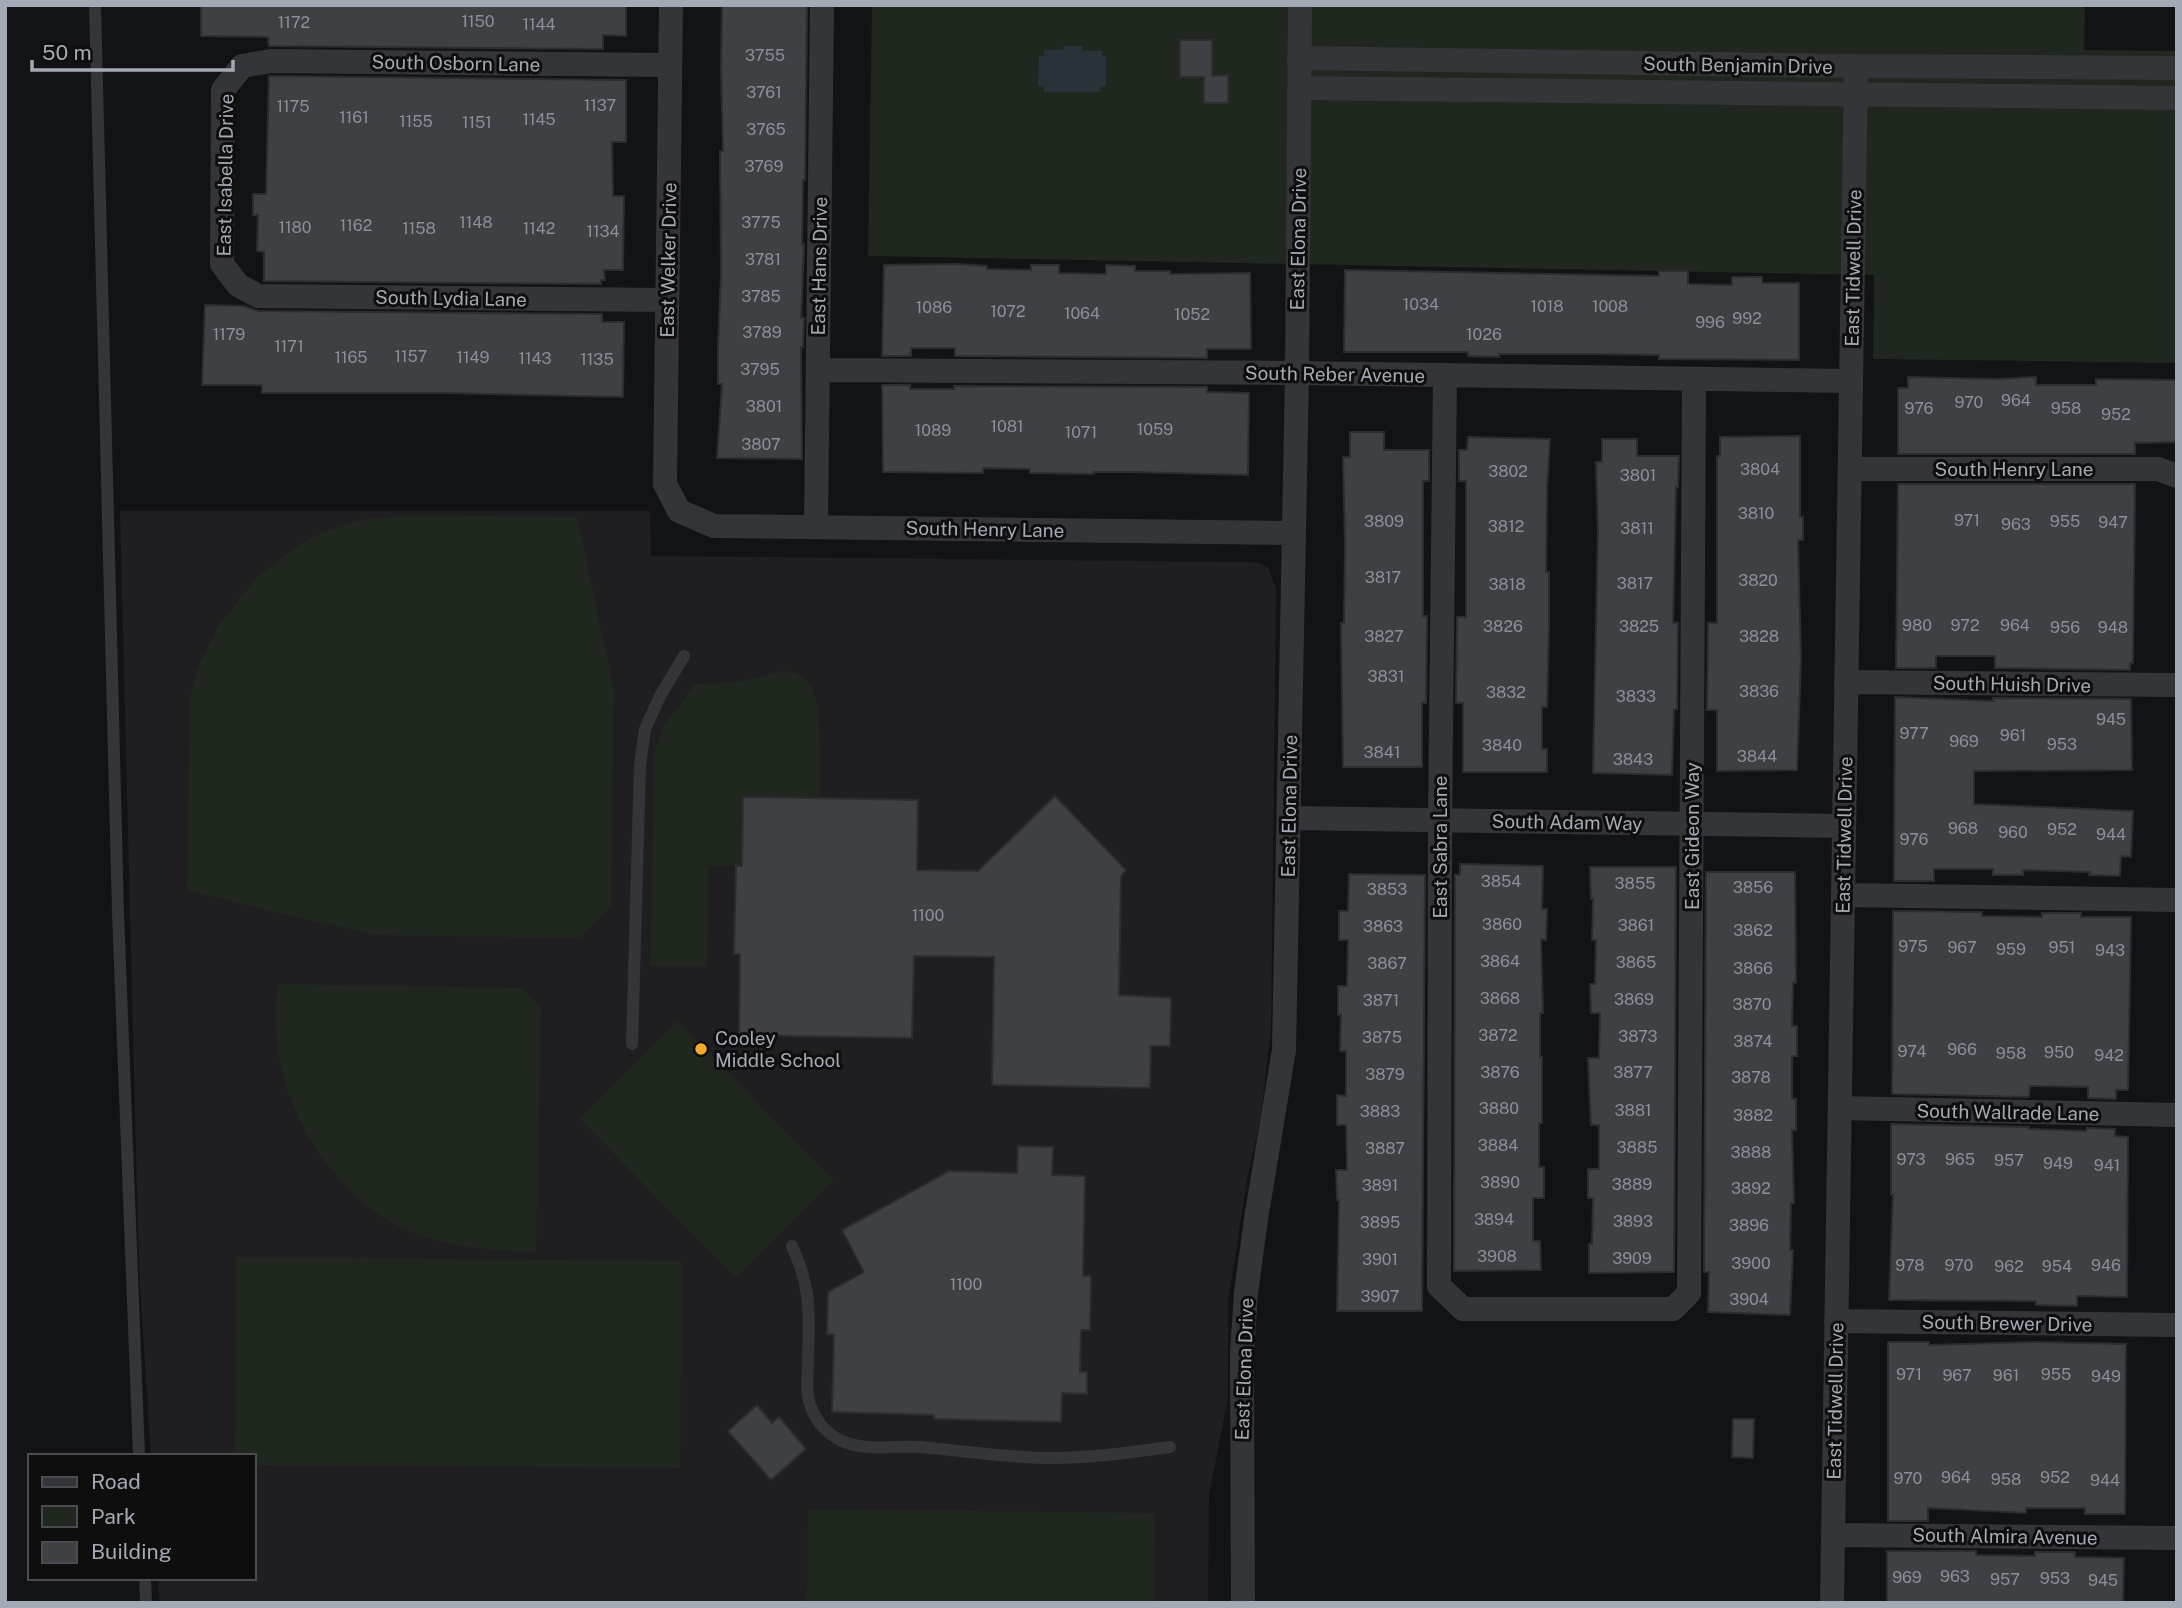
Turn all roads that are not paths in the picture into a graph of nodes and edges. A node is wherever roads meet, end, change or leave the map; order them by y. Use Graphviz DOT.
graph roads {
  1 [pos="95,5"];
  2 [pos="671,5"];
  3 [pos="822,5"];
  4 [pos="1300,5"];
  5 [pos="1299,58"];
  6 [pos="670,65"];
  7 [pos="243,66"];
  8 [pos="1856,66"];
  9 [pos="2177,68"];
  10 [pos="1300,88"];
  11 [pos="1856,96"];
  12 [pos="2177,98"];
  13 [pos="238,285"];
  14 [pos="667,300"];
  15 [pos="818,370"];
  16 [pos="1297,373"];
  17 [pos="1445,375"];
  18 [pos="1694,379"];
  19 [pos="1851,381"];
  20 [pos="1850,469"];
  21 [pos="2177,476"];
  22 [pos="679,511"];
  23 [pos="816,527"];
  24 [pos="1293,533"];
  25 [pos="684,656"];
  26 [pos="1846,682"];
  27 [pos="2177,685"];
  28 [pos="1289,818"];
  29 [pos="1440,820"];
  30 [pos="1692,824"];
  31 [pos="1844,826"];
  32 [pos="1843,895"];
  33 [pos="2177,900"];
  34 [pos="632,1044"];
  35 [pos="1840,1108"];
  36 [pos="2177,1115"];
  37 [pos="792,1246"];
  38 [pos="1689,1293"];
  39 [pos="1836,1321"];
  40 [pos="2177,1325"];
  41 [pos="1170,1447"];
  42 [pos="139,1454"];
  43 [pos="1833,1535"];
  44 [pos="2177,1538"];
  45 [pos="145,1580"];
  46 [pos="146,1603"];
  47 [pos="1243,1603"];
  48 [pos="1832,1603"];
  1 -- 42 [label="lane"];
  2 -- 6 [label="street, East Welker Drive"];
  3 -- 15 [label="street, East Hans Drive"];
  4 -- 5 [label="street, East Elona Drive"];
  5 -- 8 [label="street, South Benjamin Drive"];
  5 -- 10 [label="street, East Elona Drive"];
  6 -- 7 [label="street, South Osborn Lane"];
  6 -- 14 [label="street, East Welker Drive"];
  7 -- 13 [label="street, East Isabella Drive"];
  8 -- 9 [label="street, South Benjamin Drive"];
  8 -- 11 [label="street, East Tidwell Drive"];
  10 -- 11 [label="street, South Benjamin Drive"];
  10 -- 16 [label="street, East Elona Drive"];
  11 -- 12 [label="street, South Benjamin Drive"];
  11 -- 19 [label="street, East Tidwell Drive"];
  13 -- 14 [label="street, South Lydia Lane"];
  14 -- 22 [label="street, East Welker Drive"];
  15 -- 16 [label="street, South Reber Avenue"];
  15 -- 23 [label="street, East Hans Drive"];
  16 -- 17 [label="street, South Reber Avenue"];
  16 -- 24 [label="street, East Elona Drive"];
  17 -- 18 [label="street, South Reber Avenue"];
  17 -- 29 [label="street, East Sabra Lane"];
  18 -- 19 [label="street, South Reber Avenue"];
  18 -- 30 [label="street, East Gideon Way"];
  19 -- 20 [label="street, East Tidwell Drive"];
  20 -- 21 [label="street, South Henry Lane"];
  20 -- 26 [label="street, East Tidwell Drive"];
  22 -- 23 [label="street, South Henry Lane"];
  23 -- 24 [label="street, South Henry Lane"];
  24 -- 28 [label="street, East Elona Drive"];
  25 -- 34 [label="lane"];
  26 -- 27 [label="street, South Huish Drive"];
  26 -- 31 [label="street, East Tidwell Drive"];
  28 -- 29 [label="street, South Adam Way"];
  28 -- 47 [label="street, East Elona Drive"];
  29 -- 30 [label="street, South Adam Way"];
  29 -- 38 [label="street, East Sabra Lane"];
  30 -- 31 [label="street, South Adam Way"];
  30 -- 38 [label="street, East Gideon Way"];
  31 -- 32 [label="street, East Tidwell Drive"];
  32 -- 33 [label="street"];
  32 -- 35 [label="street, East Tidwell Drive"];
  35 -- 36 [label="street, South Wallrade Lane"];
  35 -- 39 [label="street, East Tidwell Drive"];
  37 -- 41 [label="lane"];
  39 -- 40 [label="street, South Brewer Drive"];
  39 -- 43 [label="street, East Tidwell Drive"];
  43 -- 44 [label="street, South Almira Avenue"];
  43 -- 48 [label="street, East Tidwell Drive"];
  45 -- 46 [label="lane"];
}
